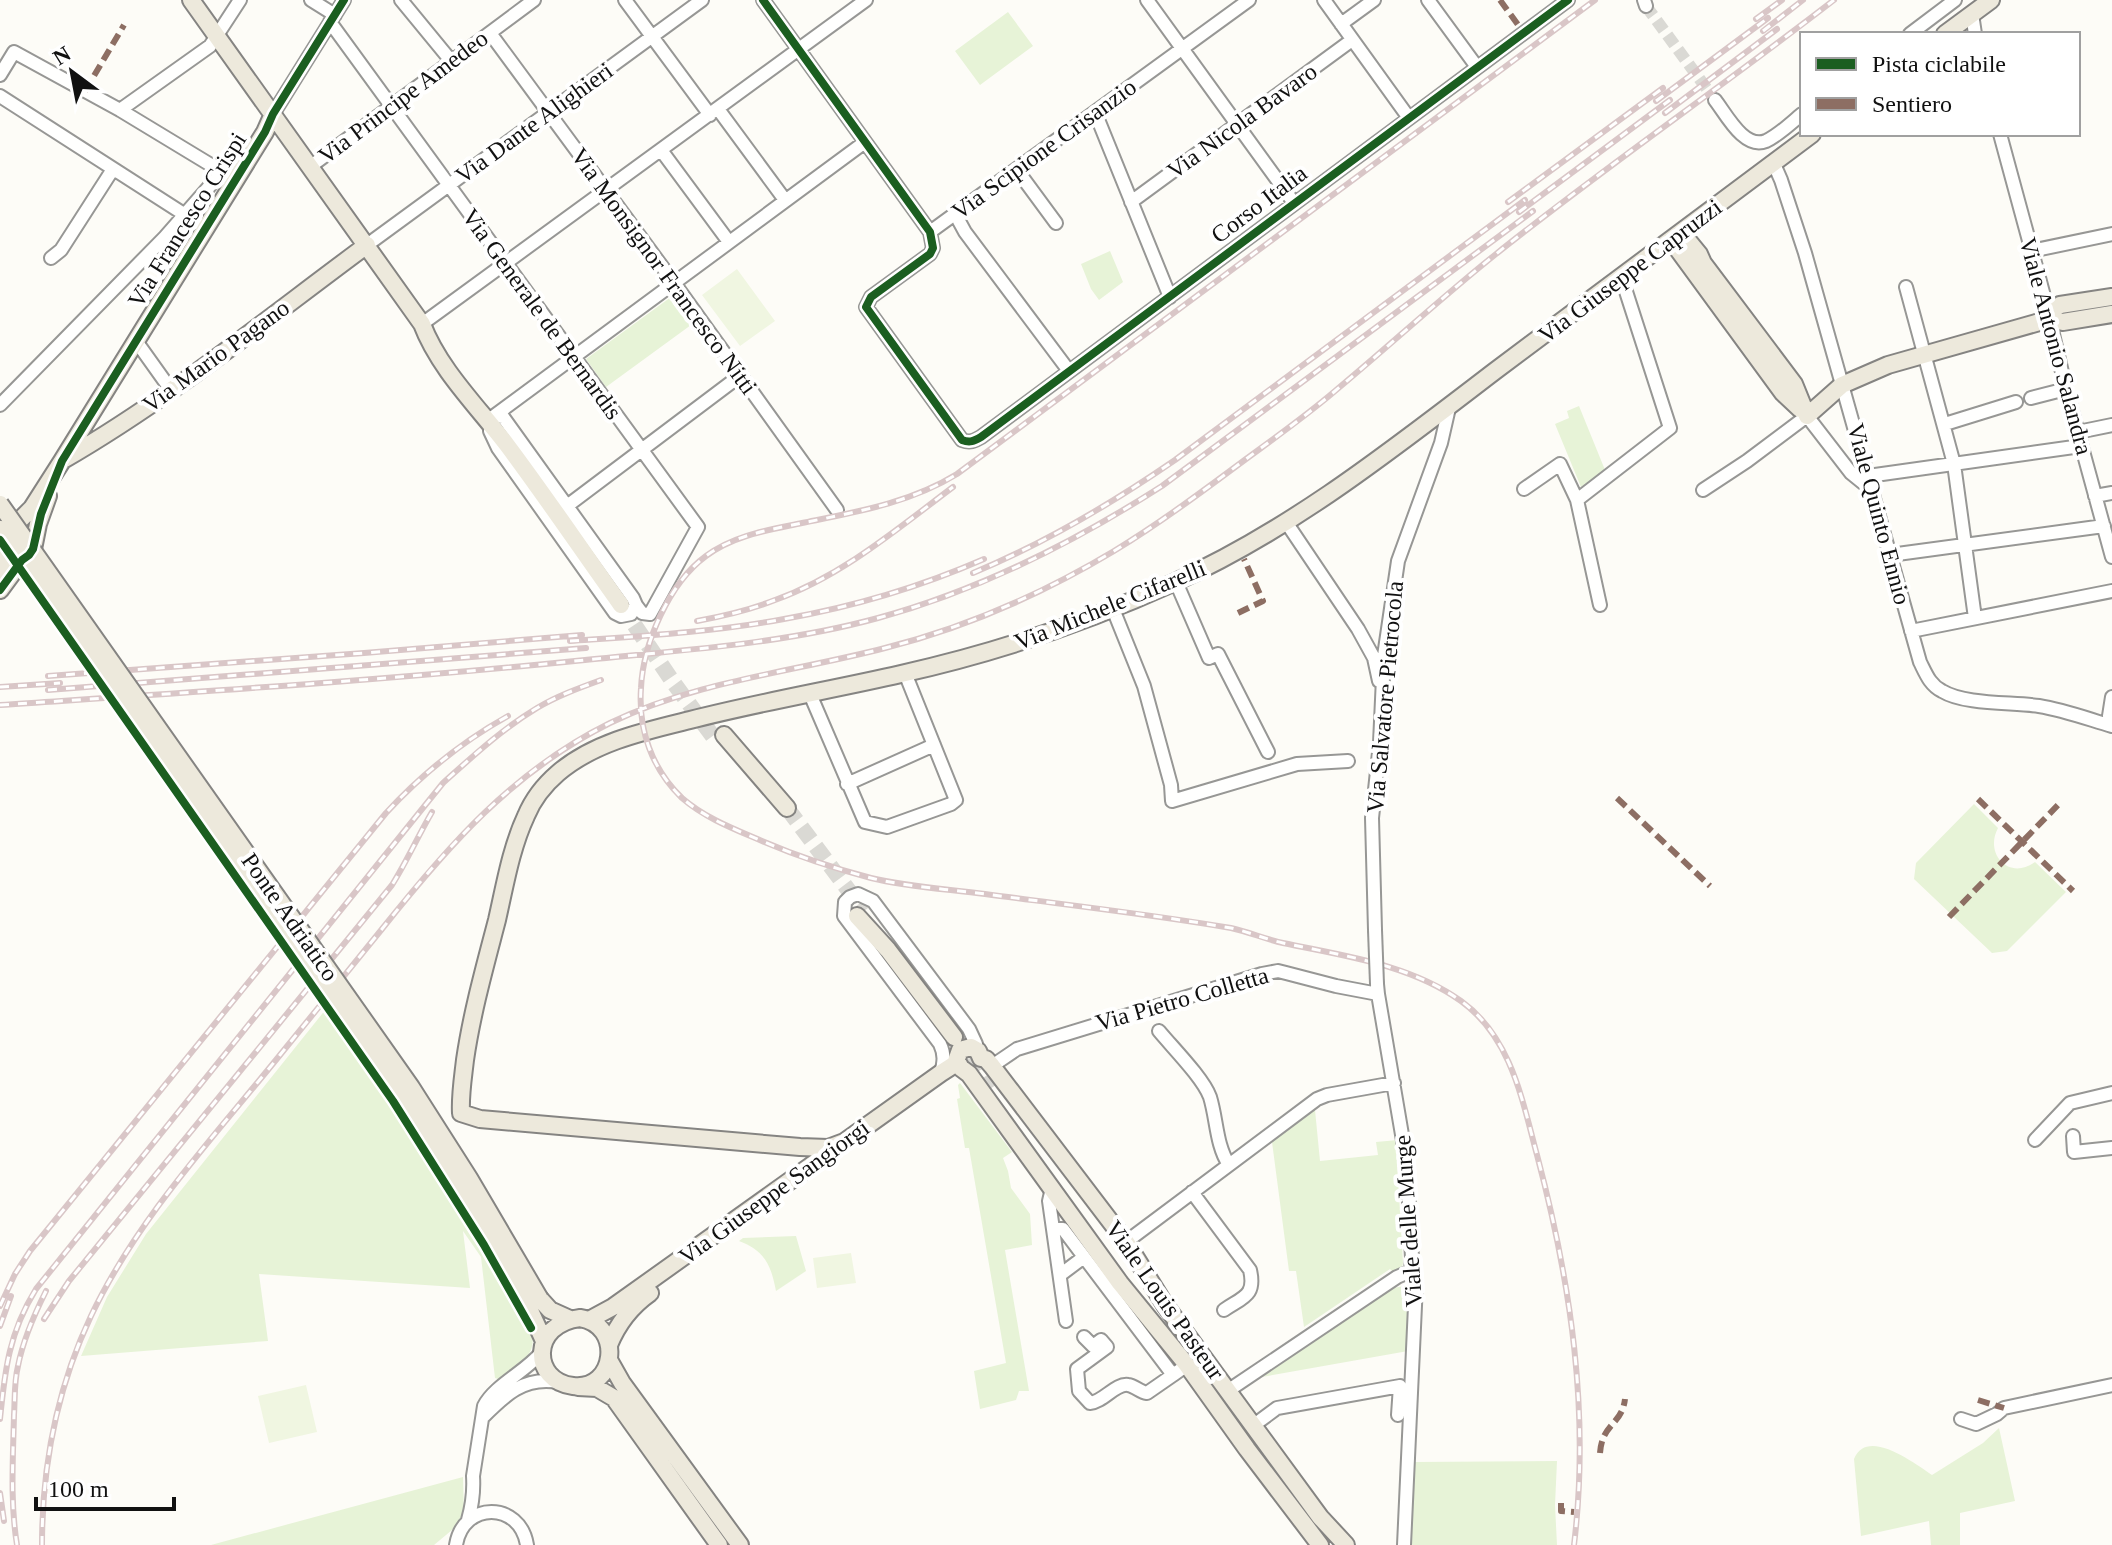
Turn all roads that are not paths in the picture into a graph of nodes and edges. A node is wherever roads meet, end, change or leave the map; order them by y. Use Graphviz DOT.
graph roads {
  1 [pos="191,0"];
  2 [pos="240,0"];
  3 [pos="311,0"];
  4 [pos="344,0"];
  5 [pos="401,0"];
  6 [pos="534,0"];
  7 [pos="625,0"];
  8 [pos="702,0"];
  9 [pos="763,0"];
  10 [pos="866,0"];
  11 [pos="1147,0"];
  12 [pos="1249,0"];
  13 [pos="1324,0"];
  14 [pos="1374,0"];
  15 [pos="1428,0"];
  16 [pos="1568,0"];
  17 [pos="1955,0"];
  18 [pos="1991,0"];
  19 [pos="518,5"];
  20 [pos="1972,14"];
  21 [pos="332,18"];
  22 [pos="1341,24"];
  23 [pos="1913,32"];
  24 [pos="1948,32"];
  25 [pos="1975,32"];
  26 [pos="490,33"];
  27 [pos="218,36"];
  28 [pos="652,37"];
  29 [pos="1352,40"];
  30 [pos="1182,48"];
  31 [pos="798,50"];
  32 [pos="452,62"];
  33 [pos="1477,67"];
  34 [pos="0,75"];
  35 [pos="0,96"];
  36 [pos="1715,100"];
  37 [pos="391,107"];
  38 [pos="120,110"];
  39 [pos="548,112"];
  40 [pos="714,112"];
  41 [pos="1095,112"];
  42 [pos="273,114"];
  43 [pos="1800,115"];
  44 [pos="1409,118"];
  45 [pos="1238,124"];
  46 [pos="1809,136"];
  47 [pos="2001,136"];
  48 [pos="865,142"];
  49 [pos="661,150"];
  50 [pos="1774,164"];
  51 [pos="311,166"];
  52 [pos="113,169"];
  53 [pos="1017,170"];
  54 [pos="229,176"];
  55 [pos="448,185"];
  56 [pos="606,191"];
  57 [pos="785,200"];
  58 [pos="1131,202"];
  59 [pos="1294,203"];
  60 [pos="959,212"];
  61 [pos="184,215"];
  62 [pos="1056,223"];
  63 [pos="204,227"];
  64 [pos="933,230"];
  65 [pos="964,231"];
  66 [pos="2112,234"];
  67 [pos="1676,236"];
  68 [pos="729,242"];
  69 [pos="367,245"];
  70 [pos="2031,251"];
  71 [pos="51,258"];
  72 [pos="505,264"];
  73 [pos="1621,276"];
  74 [pos="674,283"];
  75 [pos="1906,287"];
  76 [pos="1170,297"];
  77 [pos="2112,297"];
  78 [pos="2072,312"];
  79 [pos="2112,314"];
  80 [pos="2050,319"];
  81 [pos="422,324"];
  82 [pos="136,341"];
  83 [pos="1925,354"];
  84 [pos="573,357"];
  85 [pos="1069,371"];
  86 [pos="741,375"];
  87 [pos="1842,385"];
  88 [pos="2066,389"];
  89 [pos="171,390"];
  90 [pos="2031,398"];
  91 [pos="2016,402"];
  92 [pos="0,405"];
  93 [pos="1449,408"];
  94 [pos="1807,416"];
  95 [pos="489,417"];
  96 [pos="1945,424"];
  97 [pos="2112,425"];
  98 [pos="2078,432"];
  99 [pos="975,441"];
  100 [pos="2081,446"];
  101 [pos="641,450"];
  102 [pos="62,461"];
  103 [pos="1954,464"];
  104 [pos="1868,476"];
  105 [pos="1524,489"];
  106 [pos="1703,490"];
  107 [pos="1872,490"];
  108 [pos="2112,493"];
  109 [pos="2095,496"];
  110 [pos="1577,500"];
  111 [pos="0,502"];
  112 [pos="567,506"];
  113 [pos="837,510"];
  114 [pos="1286,522"];
  115 [pos="17,523"];
  116 [pos="2104,526"];
  117 [pos="0,531"];
  118 [pos="35,540"];
  119 [pos="1965,545"];
  120 [pos="1,551"];
  121 [pos="1890,555"];
  122 [pos="2112,557"];
  123 [pos="22,560"];
  124 [pos="1176,582"];
  125 [pos="1,588"];
  126 [pos="2112,591"];
  127 [pos="628,604"];
  128 [pos="1600,605"];
  129 [pos="1113,609"];
  130 [pos="1975,618"];
  131 [pos="1911,631"];
  132 [pos="905,673"];
  133 [pos="810,694"];
  134 [pos="2112,697"];
  135 [pos="1382,698"];
  136 [pos="2112,726"];
  137 [pos="721,738"];
  138 [pos="934,745"];
  139 [pos="1268,752"];
  140 [pos="1348,761"];
  141 [pos="847,784"];
  142 [pos="784,811"];
  143 [pos="868,930"];
  144 [pos="1378,989"];
  145 [pos="1159,1031"];
  146 [pos="982,1057"];
  147 [pos="959,1063"];
  148 [pos="941,1073"];
  149 [pos="1394,1083"];
  150 [pos="2112,1093"];
  151 [pos="2073,1136"];
  152 [pos="2035,1140"];
  153 [pos="844,1142"];
  154 [pos="800,1147"];
  155 [pos="2112,1148"];
  156 [pos="1229,1165"];
  157 [pos="809,1167"];
  158 [pos="1052,1188"];
  159 [pos="1192,1192"];
  160 [pos="1053,1229"];
  161 [pos="1126,1242"];
  162 [pos="1084,1257"];
  163 [pos="1411,1271"];
  164 [pos="1060,1275"];
  165 [pos="534,1303"];
  166 [pos="1165,1305"];
  167 [pos="1224,1310"];
  168 [pos="570,1319"];
  169 [pos="589,1320"];
  170 [pos="1066,1321"];
  171 [pos="1084,1337"];
  172 [pos="543,1347"];
  173 [pos="609,1353"];
  174 [pos="1187,1365"];
  175 [pos="1173,1375"];
  176 [pos="558,1382"];
  177 [pos="2112,1385"];
  178 [pos="578,1387"];
  179 [pos="1229,1390"];
  180 [pos="1398,1415"];
  181 [pos="483,1417"];
  182 [pos="1961,1419"];
  183 [pos="1254,1425"];
  184 [pos="474,1486"];
  185 [pos="493,1511"];
  186 [pos="468,1520"];
  187 [pos="457,1540"];
  188 [pos="528,1543"];
  189 [pos="442,1545"];
  190 [pos="719,1545"];
  191 [pos="740,1545"];
  192 [pos="1320,1545"];
  193 [pos="1346,1545"];
  194 [pos="1404,1545"];
  1 -- 27 [label="main road"];
  2 -- 27 [label="street"];
  3 -- 21 [label="street"];
  4 -- 21 [label="street, Via Francesco Crispi"];
  5 -- 32 [label="street"];
  6 -- 19 [label="street, Via Principe Amedeo"];
  7 -- 28 [label="street"];
  8 -- 28 [label="street, Via Dante Alighieri"];
  9 -- 31 [label="street"];
  10 -- 31 [label="street"];
  11 -- 30 [label="street"];
  12 -- 30 [label="street, Via Scipione Crisanzio"];
  13 -- 22 [label="street"];
  14 -- 22 [label="street"];
  15 -- 33 [label="street"];
  16 -- 33 [label="street, Corso Italia"];
  17 -- 23 [label="street"];
  18 -- 20 [label="main road"];
  19 -- 26 [label="street, Via Principe Amedeo"];
  20 -- 24 [label="main road"];
  20 -- 25 [label="street"];
  21 -- 37 [label="street, Via Generale de Bernardis"];
  21 -- 42 [label="street, Via Francesco Crispi"];
  22 -- 29 [label="street"];
  26 -- 32 [label="street, Via Principe Amedeo"];
  26 -- 39 [label="street, Via Monsignor Francesco Nitti"];
  27 -- 38 [label="street"];
  27 -- 42 [label="main road"];
  28 -- 39 [label="street, Via Dante Alighieri"];
  28 -- 40 [label="street"];
  29 -- 44 [label="street"];
  29 -- 45 [label="street, Via Nicola Bavaro"];
  30 -- 41 [label="street, Via Scipione Crisanzio"];
  30 -- 45 [label="street"];
  31 -- 40 [label="street"];
  31 -- 48 [label="street"];
  32 -- 37 [label="street, Via Principe Amedeo"];
  33 -- 44 [label="street, Corso Italia"];
  34 -- 38 [label="street"];
  35 -- 52 [label="street"];
  36 -- 43 [label="street"];
  37 -- 51 [label="street, Via Principe Amedeo"];
  37 -- 55 [label="street, Via Generale de Bernardis"];
  38 -- 54 [label="street"];
  39 -- 55 [label="street, Via Dante Alighieri"];
  39 -- 56 [label="street, Via Monsignor Francesco Nitti"];
  40 -- 49 [label="street"];
  40 -- 57 [label="street"];
  41 -- 53 [label="street, Via Scipione Crisanzio"];
  41 -- 58 [label="street"];
  42 -- 51 [label="main road"];
  42 -- 54 [label="main road, Via Francesco Crispi"];
  44 -- 59 [label="street, Corso Italia"];
  45 -- 58 [label="street, Via Nicola Bavaro"];
  45 -- 59 [label="street"];
  46 -- 50 [label="main road, Via Giuseppe Capruzzi"];
  47 -- 70 [label="street, Viale Antonio Salandra"];
  48 -- 57 [label="street"];
  48 -- 64 [label="street"];
  49 -- 56 [label="street"];
  49 -- 68 [label="street"];
  50 -- 67 [label="main road, Via Giuseppe Capruzzi"];
  50 -- 87 [label="street, Viale Quinto Ennio"];
  51 -- 69 [label="main road"];
  52 -- 61 [label="street"];
  52 -- 71 [label="street"];
  53 -- 60 [label="street, Via Scipione Crisanzio"];
  53 -- 62 [label="street"];
  54 -- 61 [label="street"];
  54 -- 63 [label="main road, Via Francesco Crispi"];
  55 -- 69 [label="street, Via Dante Alighieri"];
  55 -- 72 [label="street, Via Generale de Bernardis"];
  56 -- 72 [label="street"];
  56 -- 74 [label="street, Via Monsignor Francesco Nitti"];
  57 -- 68 [label="street"];
  58 -- 76 [label="street"];
  59 -- 76 [label="street, Corso Italia"];
  60 -- 64 [label="street, Via Scipione Crisanzio"];
  60 -- 65 [label="street"];
  61 -- 63 [label="street"];
  61 -- 92 [label="street"];
  63 -- 82 [label="main road, Via Francesco Crispi"];
  64 -- 65 [label="street"];
  64 -- 99 [label="street, Via Scipione Crisanzio"];
  65 -- 85 [label="street"];
  66 -- 70 [label="street"];
  67 -- 73 [label="main road, Via Giuseppe Capruzzi"];
  67 -- 94 [label="main road"];
  68 -- 74 [label="street"];
  69 -- 81 [label="main road"];
  69 -- 89 [label="main road, Via Mario Pagano"];
  70 -- 80 [label="street, Viale Antonio Salandra"];
  72 -- 81 [label="street"];
  72 -- 84 [label="street, Via Generale de Bernardis"];
  73 -- 93 [label="main road, Via Giuseppe Capruzzi"];
  73 -- 110 [label="street"];
  74 -- 84 [label="street"];
  74 -- 86 [label="street, Via Monsignor Francesco Nitti"];
  75 -- 83 [label="street"];
  76 -- 85 [label="street, Corso Italia"];
  77 -- 78 [label="main road"];
  78 -- 79 [label="main road"];
  78 -- 80 [label="main road"];
  80 -- 83 [label="main road"];
  80 -- 88 [label="street, Viale Antonio Salandra"];
  81 -- 95 [label="main road"];
  82 -- 89 [label="street"];
  82 -- 102 [label="main road, Via Francesco Crispi"];
  83 -- 87 [label="main road"];
  83 -- 96 [label="street"];
  84 -- 95 [label="street"];
  84 -- 101 [label="street, Via Generale de Bernardis"];
  85 -- 99 [label="street, Corso Italia"];
  86 -- 101 [label="street"];
  86 -- 113 [label="street, Via Monsignor Francesco Nitti"];
  87 -- 94 [label="main road"];
  87 -- 104 [label="street, Viale Quinto Ennio"];
  88 -- 90 [label="street"];
  88 -- 98 [label="street, Viale Antonio Salandra"];
  89 -- 102 [label="main road, Via Mario Pagano"];
  91 -- 96 [label="street"];
  93 -- 114 [label="main road, Via Michele Cifarelli"];
  93 -- 135 [label="street, Via Salvatore Pietrocola"];
  94 -- 106 [label="street"];
  94 -- 107 [label="street"];
  95 -- 112 [label="street"];
  95 -- 127 [label="main road"];
  96 -- 103 [label="street"];
  97 -- 98 [label="street"];
  98 -- 100 [label="street, Viale Antonio Salandra"];
  100 -- 103 [label="street"];
  100 -- 109 [label="street, Viale Antonio Salandra"];
  101 -- 112 [label="street"];
  101 -- 127 [label="street, Via Generale de Bernardis"];
  102 -- 115 [label="main road, Via Francesco Crispi"];
  102 -- 118 [label="main road, Via Francesco Crispi"];
  103 -- 104 [label="street"];
  103 -- 119 [label="street"];
  104 -- 107 [label="street, Viale Quinto Ennio"];
  105 -- 110 [label="street"];
  107 -- 121 [label="street, Viale Quinto Ennio"];
  108 -- 109 [label="street"];
  109 -- 116 [label="street, Viale Antonio Salandra"];
  110 -- 128 [label="street"];
  111 -- 115 [label="street"];
  111 -- 165 [label="main road, Ponte Adriatico, bridge"];
  112 -- 127 [label="street"];
  114 -- 124 [label="main road, Via Michele Cifarelli"];
  114 -- 135 [label="street"];
  115 -- 117 [label="main road"];
  115 -- 118 [label="main road"];
  116 -- 119 [label="street"];
  116 -- 122 [label="street, Viale Antonio Salandra"];
  117 -- 165 [label="main road, Ponte Adriatico, bridge"];
  118 -- 123 [label="main road, Via Francesco Crispi"];
  119 -- 121 [label="street"];
  119 -- 130 [label="street"];
  120 -- 123 [label="main road"];
  120 -- 125 [label="main road"];
  121 -- 131 [label="street, Viale Quinto Ennio"];
  123 -- 125 [label="main road, Via Francesco Crispi"];
  124 -- 129 [label="main road, Via Michele Cifarelli"];
  124 -- 139 [label="street"];
  126 -- 130 [label="street"];
  129 -- 132 [label="main road, Via Michele Cifarelli"];
  129 -- 140 [label="street"];
  130 -- 131 [label="street"];
  131 -- 136 [label="street, Viale Quinto Ennio"];
  132 -- 133 [label="main road, Via Michele Cifarelli"];
  132 -- 138 [label="street"];
  133 -- 141 [label="street"];
  133 -- 154 [label="main road, Via Michele Cifarelli"];
  134 -- 136 [label="street"];
  135 -- 144 [label="street, Via Salvatore Pietrocola, bridge"];
  137 -- 142 [label="main road"];
  138 -- 141 [label="street"];
  138 -- 141 [label="street"];
  143 -- 143 [label="main road"];
  143 -- 147 [label="main road, Viale Louis Pasteur"];
  144 -- 146 [label="street, Via Pietro Colletta"];
  144 -- 149 [label="street, Viale delle Murge"];
  145 -- 156 [label="street"];
  146 -- 147 [label="main road"];
  146 -- 148 [label="street, Viale Louis Pasteur"];
  146 -- 161 [label="main road, Viale Louis Pasteur"];
  147 -- 148 [label="main road, Via Giuseppe Sangiorgi"];
  147 -- 158 [label="main road, Viale Louis Pasteur"];
  147 -- 173 [label="main road, Via Giuseppe Sangiorgi"];
  148 -- 153 [label="main road, Via Giuseppe Sangiorgi"];
  149 -- 156 [label="street"];
  149 -- 163 [label="street, Viale delle Murge"];
  150 -- 152 [label="street"];
  151 -- 155 [label="street"];
  153 -- 154 [label="main road"];
  153 -- 157 [label="main road, Via Giuseppe Sangiorgi"];
  154 -- 157 [label="main road"];
  156 -- 159 [label="street"];
  157 -- 169 [label="main road, Via Giuseppe Sangiorgi"];
  158 -- 160 [label="street"];
  158 -- 174 [label="main road, Viale Louis Pasteur"];
  159 -- 161 [label="street"];
  159 -- 167 [label="street"];
  160 -- 162 [label="street"];
  160 -- 164 [label="street"];
  161 -- 166 [label="main road, Viale Louis Pasteur"];
  162 -- 164 [label="street"];
  162 -- 175 [label="street"];
  163 -- 179 [label="street"];
  163 -- 194 [label="street, Viale delle Murge"];
  164 -- 170 [label="street"];
  165 -- 168 [label="main road, Ponte Adriatico"];
  165 -- 172 [label="main road, Ponte Adriatico"];
  166 -- 174 [label="main road"];
  166 -- 179 [label="main road, Viale Louis Pasteur"];
  168 -- 169 [label="main road"];
  168 -- 172 [label="main road"];
  169 -- 173 [label="main road"];
  171 -- 175 [label="street"];
  172 -- 176 [label="main road"];
  172 -- 181 [label="street"];
  173 -- 178 [label="main road"];
  173 -- 191 [label="main road"];
  174 -- 175 [label="street"];
  174 -- 192 [label="main road, Viale Louis Pasteur"];
  176 -- 178 [label="main road"];
  176 -- 181 [label="street"];
  177 -- 182 [label="street"];
  178 -- 190 [label="main road"];
  179 -- 183 [label="main road, Viale Louis Pasteur"];
  180 -- 183 [label="street"];
  181 -- 184 [label="street"];
  183 -- 193 [label="main road, Viale Louis Pasteur"];
  184 -- 185 [label="street"];
  184 -- 186 [label="street"];
  185 -- 186 [label="street"];
  185 -- 188 [label="street"];
  186 -- 187 [label="street"];
  187 -- 189 [label="street"];
}
